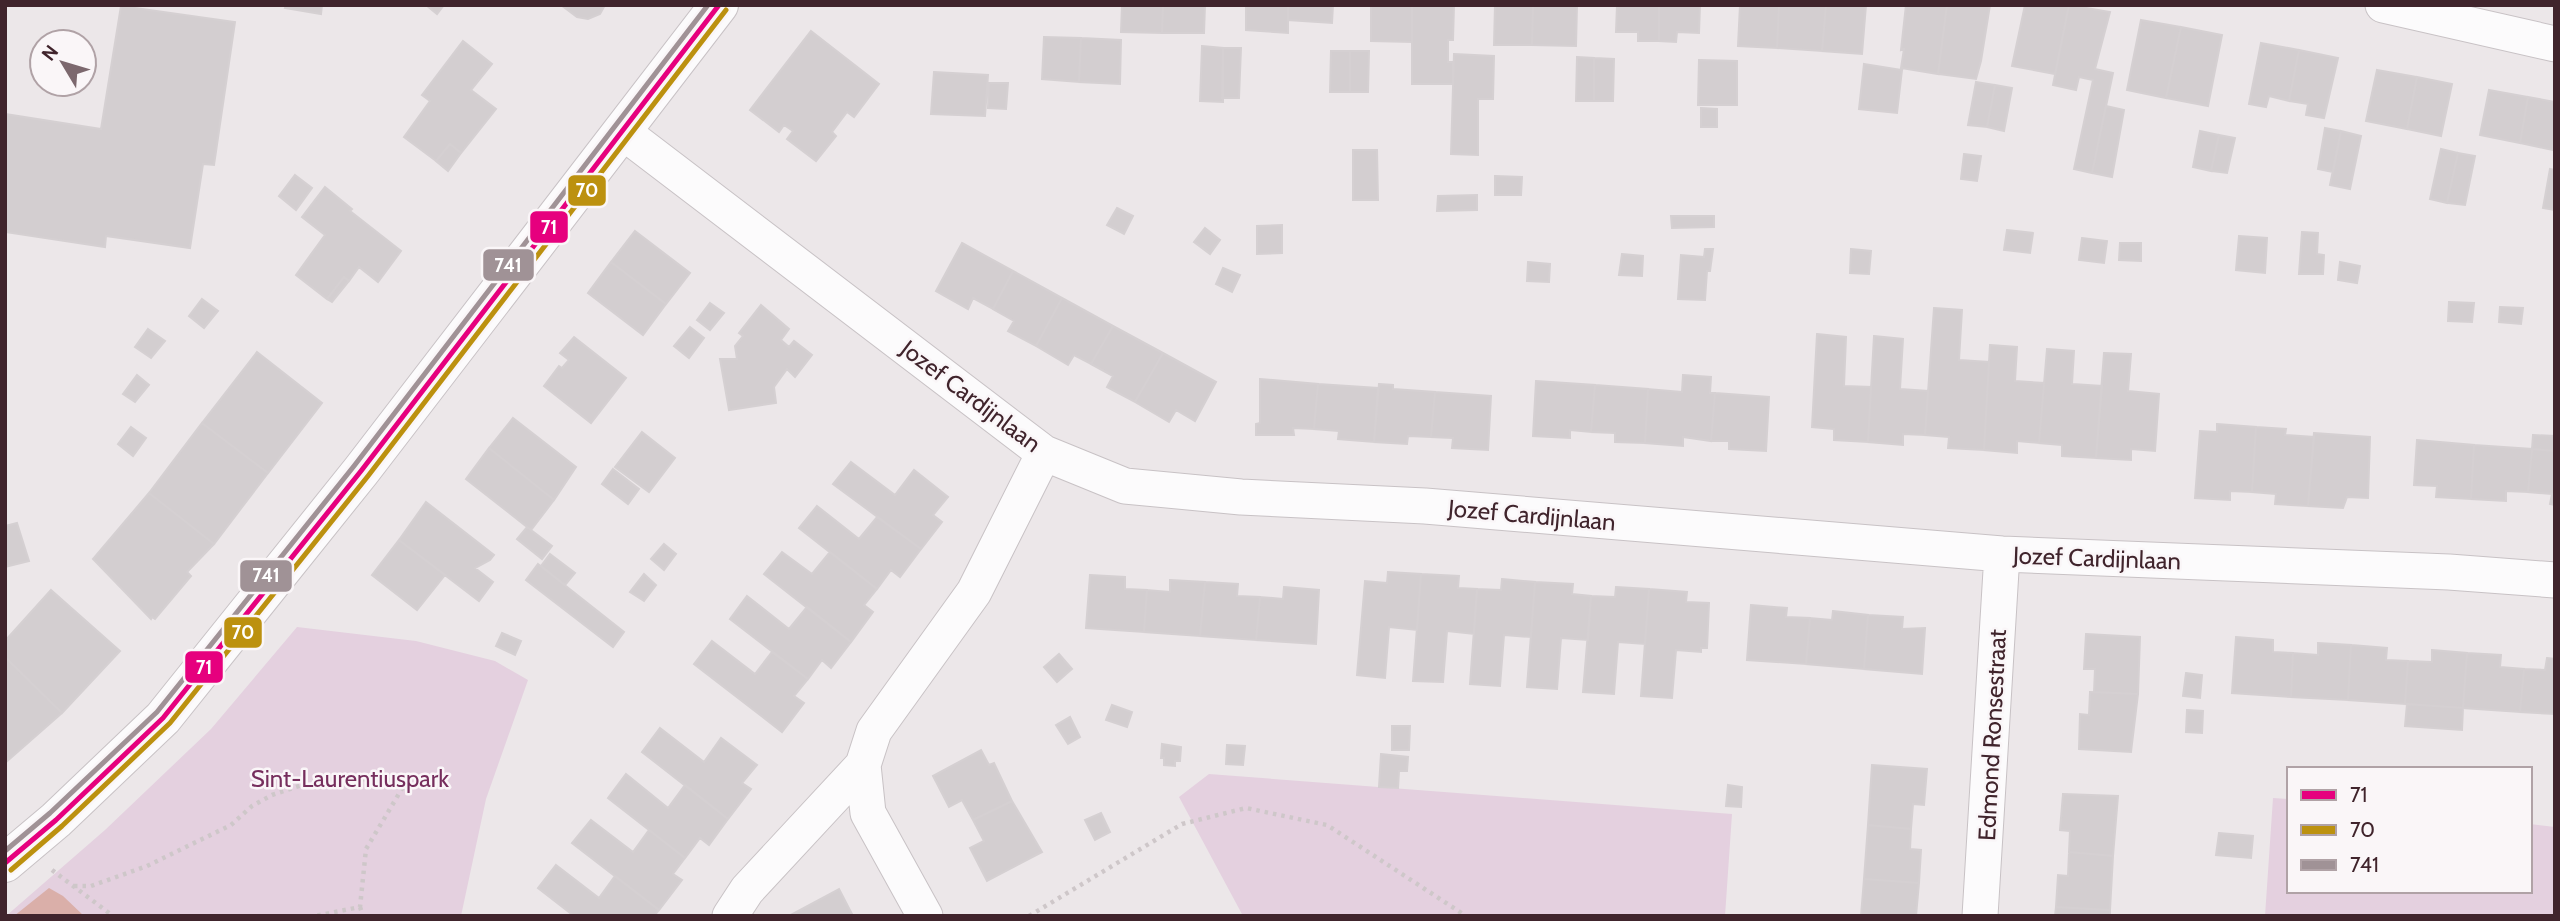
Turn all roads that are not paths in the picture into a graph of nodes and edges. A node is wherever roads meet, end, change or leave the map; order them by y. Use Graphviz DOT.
graph roads {
  1 [pos="719,5"];
  2 [pos="2383,5"];
  3 [pos="2555,44"];
  4 [pos="623,132"];
  5 [pos="1044,453"];
  6 [pos="2002,554"];
  7 [pos="2555,580"];
  8 [pos="863,765"];
  9 [pos="15,856"];
  10 [pos="730,916"];
  11 [pos="925,916"];
  12 [pos="1980,916"];
  1 -- 4 [label="street"];
  2 -- 3 [label="street"];
  4 -- 5 [label="street, Jozef Cardijnlaan"];
  4 -- 9 [label="street"];
  5 -- 6 [label="street, Jozef Cardijnlaan"];
  5 -- 8 [label="street"];
  6 -- 7 [label="street, Jozef Cardijnlaan"];
  6 -- 12 [label="street, Edmond Ronsestraat"];
  8 -- 10 [label="street"];
  8 -- 11 [label="street"];
}
